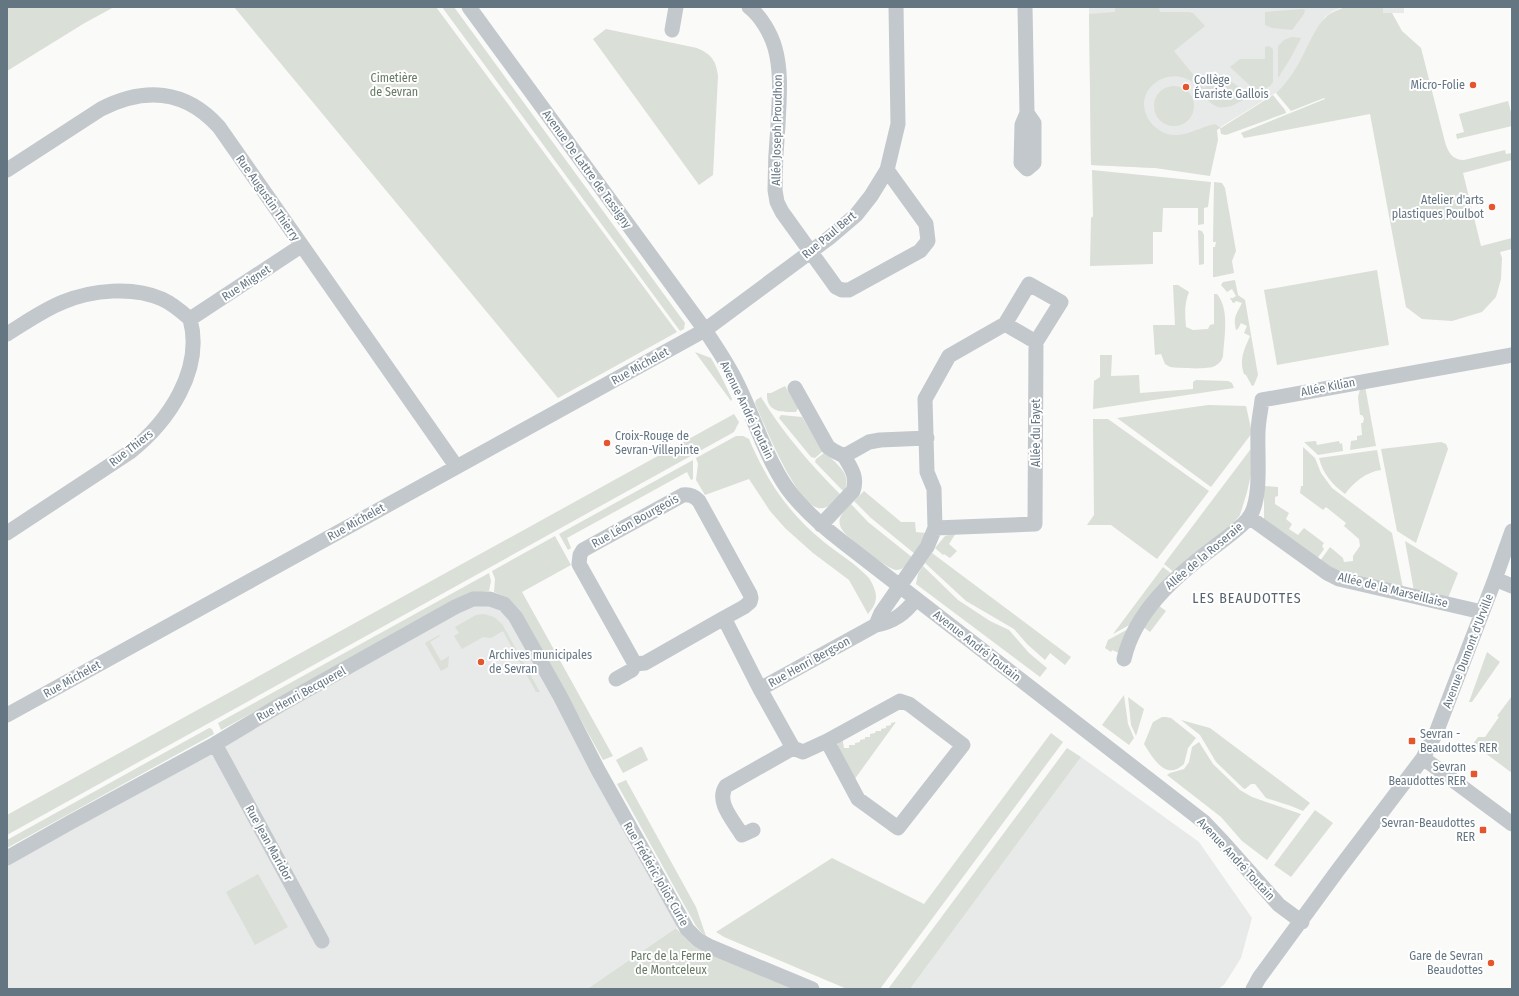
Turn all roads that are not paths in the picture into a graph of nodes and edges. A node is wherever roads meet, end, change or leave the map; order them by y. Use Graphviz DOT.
graph roads {
  1 [pos="469,7"];
  2 [pos="676,7"];
  3 [pos="749,7"];
  4 [pos="896,7"];
  5 [pos="1025,7"];
  6 [pos="672,30"];
  7 [pos="1027,113"];
  8 [pos="7,170"];
  9 [pos="886,170"];
  10 [pos="301,246"];
  11 [pos="810,252"];
  12 [pos="190,319"];
  13 [pos="1005,324"];
  14 [pos="705,330"];
  15 [pos="7,334"];
  16 [pos="1036,342"];
  17 [pos="1512,355"];
  18 [pos="795,388"];
  19 [pos="927,438"];
  20 [pos="844,456"];
  21 [pos="456,466"];
  22 [pos="1250,517"];
  23 [pos="821,525"];
  24 [pos="935,528"];
  25 [pos="1512,531"];
  26 [pos="7,533"];
  27 [pos="1495,580"];
  28 [pos="1512,586"];
  29 [pos="900,587"];
  30 [pos="916,599"];
  31 [pos="1482,612"];
  32 [pos="724,618"];
  33 [pos="876,625"];
  34 [pos="1124,659"];
  35 [pos="635,664"];
  36 [pos="616,679"];
  37 [pos="760,689"];
  38 [pos="560,696"];
  39 [pos="7,715"];
  40 [pos="827,741"];
  41 [pos="215,744"];
  42 [pos="793,748"];
  43 [pos="1423,758"];
  44 [pos="1512,824"];
  45 [pos="742,836"];
  46 [pos="7,858"];
  47 [pos="1302,922"];
  48 [pos="322,942"];
  49 [pos="1277,953"];
  50 [pos="812,989"];
  51 [pos="1243,989"];
  52 [pos="1253,989"];
  1 -- 14 [label="street, Avenue De Lattre de Tassigny"];
  2 -- 6 [label="street"];
  3 -- 11 [label="street, Allée Joseph Proudhon"];
  4 -- 9 [label="street, Rue Paul Bert"];
  5 -- 7 [label="street"];
  8 -- 10 [label="street, Rue Augustin Thierry"];
  9 -- 11 [label="street, Rue Paul Bert"];
  9 -- 11 [label="street, Allée Joseph Proudhon"];
  10 -- 12 [label="street, Rue Mignet"];
  10 -- 21 [label="street, Rue Augustin Thierry"];
  11 -- 14 [label="street, Rue Paul Bert"];
  12 -- 15 [label="street"];
  12 -- 26 [label="street, Rue Thiers"];
  13 -- 16 [label="street"];
  13 -- 16 [label="street"];
  13 -- 19 [label="street"];
  14 -- 21 [label="street, Rue Michelet"];
  14 -- 23 [label="street, Avenue André Toutain"];
  16 -- 24 [label="street, Allée du Fayet"];
  17 -- 22 [label="street, Allée Kilian"];
  18 -- 20 [label="street"];
  19 -- 20 [label="street"];
  19 -- 24 [label="street"];
  20 -- 23 [label="street"];
  21 -- 39 [label="street, Rue Michelet"];
  22 -- 31 [label="street, Allée de la Marseillaise"];
  22 -- 34 [label="street, Allée de la Roseraie"];
  23 -- 29 [label="street, Avenue André Toutain"];
  24 -- 29 [label="street"];
  25 -- 27 [label="street, Avenue Dumont d'Urville"];
  27 -- 28 [label="street"];
  27 -- 31 [label="street, Avenue Dumont d'Urville"];
  29 -- 30 [label="street, Avenue André Toutain"];
  29 -- 33 [label="street"];
  30 -- 33 [label="street, Rue Henri Bergson"];
  30 -- 47 [label="street, Avenue André Toutain"];
  31 -- 43 [label="street, Avenue Dumont d'Urville"];
  32 -- 35 [label="street, Rue Léon Bourgeois"];
  32 -- 35 [label="street, Rue Léon Bourgeois"];
  32 -- 37 [label="street"];
  33 -- 37 [label="street, Rue Henri Bergson"];
  35 -- 36 [label="street"];
  37 -- 42 [label="street, Rue Henri Bergson"];
  38 -- 41 [label="street, Rue Henri Becquerel"];
  38 -- 50 [label="street, Rue Frédéric Joliot Curie"];
  40 -- 40 [label="street"];
  40 -- 42 [label="street"];
  41 -- 46 [label="street, Rue Henri Becquerel"];
  41 -- 48 [label="street, Rue Jean Maridor"];
  42 -- 45 [label="street"];
  43 -- 44 [label="street"];
  43 -- 47 [label="street, Avenue Dumont d'Urville"];
  47 -- 49 [label="street, Avenue Dumont d'Urville"];
  49 -- 51 [label="street"];
  49 -- 52 [label="street"];
}
